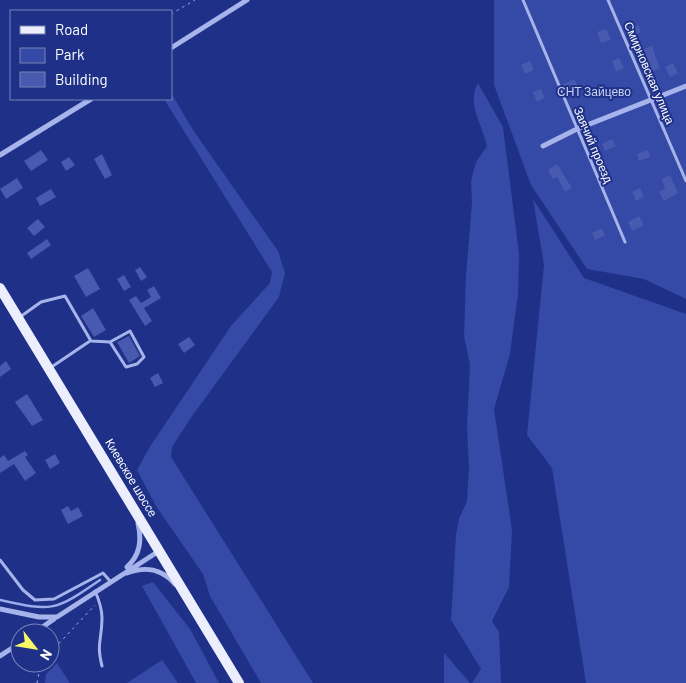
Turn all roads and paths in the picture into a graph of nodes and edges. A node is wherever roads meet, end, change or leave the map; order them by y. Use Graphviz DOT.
graph roads {
  1 [pos="195,0"];
  2 [pos="247,0"];
  3 [pos="523,0"];
  4 [pos="608,0"];
  5 [pos="172,13"];
  6 [pos="172,47"];
  7 [pos="686,86"];
  8 [pos="89,100"];
  9 [pos="651,101"];
  10 [pos="577,130"];
  11 [pos="544,146"];
  12 [pos="0,155"];
  13 [pos="686,181"];
  14 [pos="625,242"];
  15 [pos="0,288"];
  16 [pos="19,318"];
  17 [pos="90,341"];
  18 [pos="110,342"];
  19 [pos="49,368"];
  20 [pos="136,511"];
  21 [pos="159,550"];
  22 [pos="0,560"];
  23 [pos="117,576"];
  24 [pos="110,580"];
  25 [pos="95,591"];
  26 [pos="99,601"];
  27 [pos="0,609"];
  28 [pos="57,617"];
  29 [pos="48,623"];
  30 [pos="214,641"];
  31 [pos="60,642"];
  32 [pos="102,666"];
  33 [pos="239,683"];
  1 -- 5 [label="path"];
  2 -- 6 [label="street"];
  3 -- 10 [label="lane, Заячий проезд"];
  4 -- 9 [label="lane, Смирновская улица"];
  7 -- 9 [label="street"];
  8 -- 12 [label="street"];
  9 -- 10 [label="street"];
  9 -- 13 [label="lane, Смирновская улица"];
  10 -- 11 [label="street"];
  10 -- 14 [label="lane, Заячий проезд"];
  15 -- 16 [label="main road, Киевское шоссе"];
  16 -- 17 [label="lane"];
  16 -- 19 [label="main road, Киевское шоссе"];
  17 -- 18 [label="lane"];
  17 -- 19 [label="lane"];
  18 -- 18 [label="lane"];
  19 -- 20 [label="main road, Киевское шоссе"];
  20 -- 21 [label="main road, Киевское шоссе"];
  20 -- 23 [label="street"];
  21 -- 23 [label="street"];
  21 -- 30 [label="main road, Киевское шоссе"];
  22 -- 24 [label="lane"];
  23 -- 24 [label="street"];
  23 -- 30 [label="street"];
  24 -- 25 [label="street"];
  25 -- 26 [label="lane"];
  25 -- 28 [label="street"];
  26 -- 31 [label="path"];
  26 -- 32 [label="lane"];
  27 -- 28 [label="street"];
  28 -- 29 [label="street"];
  30 -- 33 [label="main road, Киевское шоссе"];
}
